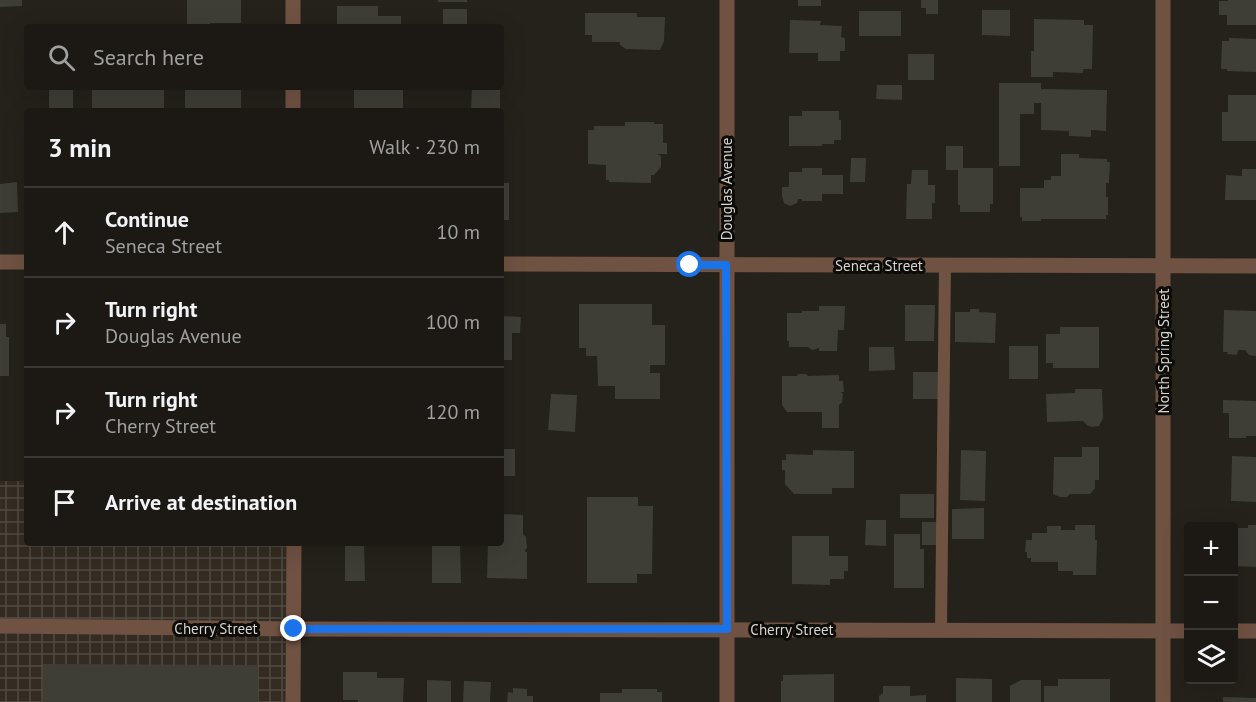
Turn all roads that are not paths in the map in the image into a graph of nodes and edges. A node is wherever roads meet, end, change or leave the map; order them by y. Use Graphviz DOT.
graph roads {
  1 [pos="293,0"];
  2 [pos="727,0"];
  3 [pos="1163,0"];
  4 [pos="293,24"];
  5 [pos="293,90"];
  6 [pos="293,108"];
  7 [pos="0,261"];
  8 [pos="24,262"];
  9 [pos="504,264"];
  10 [pos="726,265"];
  11 [pos="945,265"];
  12 [pos="1163,265"];
  13 [pos="1256,266"];
  14 [pos="294,546"];
  15 [pos="0,626"];
  16 [pos="294,629"];
  17 [pos="727,629"];
  18 [pos="941,630"];
  19 [pos="1163,631"];
  20 [pos="1184,631"];
  21 [pos="1238,631"];
  22 [pos="1256,631"];
  23 [pos="293,702"];
  24 [pos="727,702"];
  25 [pos="1162,702"];
  1 -- 4 [label="street"];
  2 -- 10 [label="street, Douglas Avenue"];
  3 -- 12 [label="street, North Spring Street"];
  5 -- 6 [label="street"];
  7 -- 8 [label="street"];
  9 -- 10 [label="street, Seneca Street"];
  10 -- 11 [label="street, Seneca Street"];
  10 -- 17 [label="street, Douglas Avenue"];
  11 -- 12 [label="street, Seneca Street"];
  11 -- 18 [label="lane"];
  12 -- 13 [label="street, Seneca Street"];
  12 -- 19 [label="street, North Spring Street"];
  14 -- 16 [label="street"];
  15 -- 16 [label="street, Cherry Street"];
  16 -- 17 [label="street, Cherry Street"];
  16 -- 23 [label="street"];
  17 -- 18 [label="street, Cherry Street"];
  17 -- 24 [label="street, Douglas Avenue"];
  18 -- 19 [label="street, Cherry Street"];
  19 -- 20 [label="street, Cherry Street"];
  19 -- 25 [label="street, North Spring Street"];
  21 -- 22 [label="street"];
}
